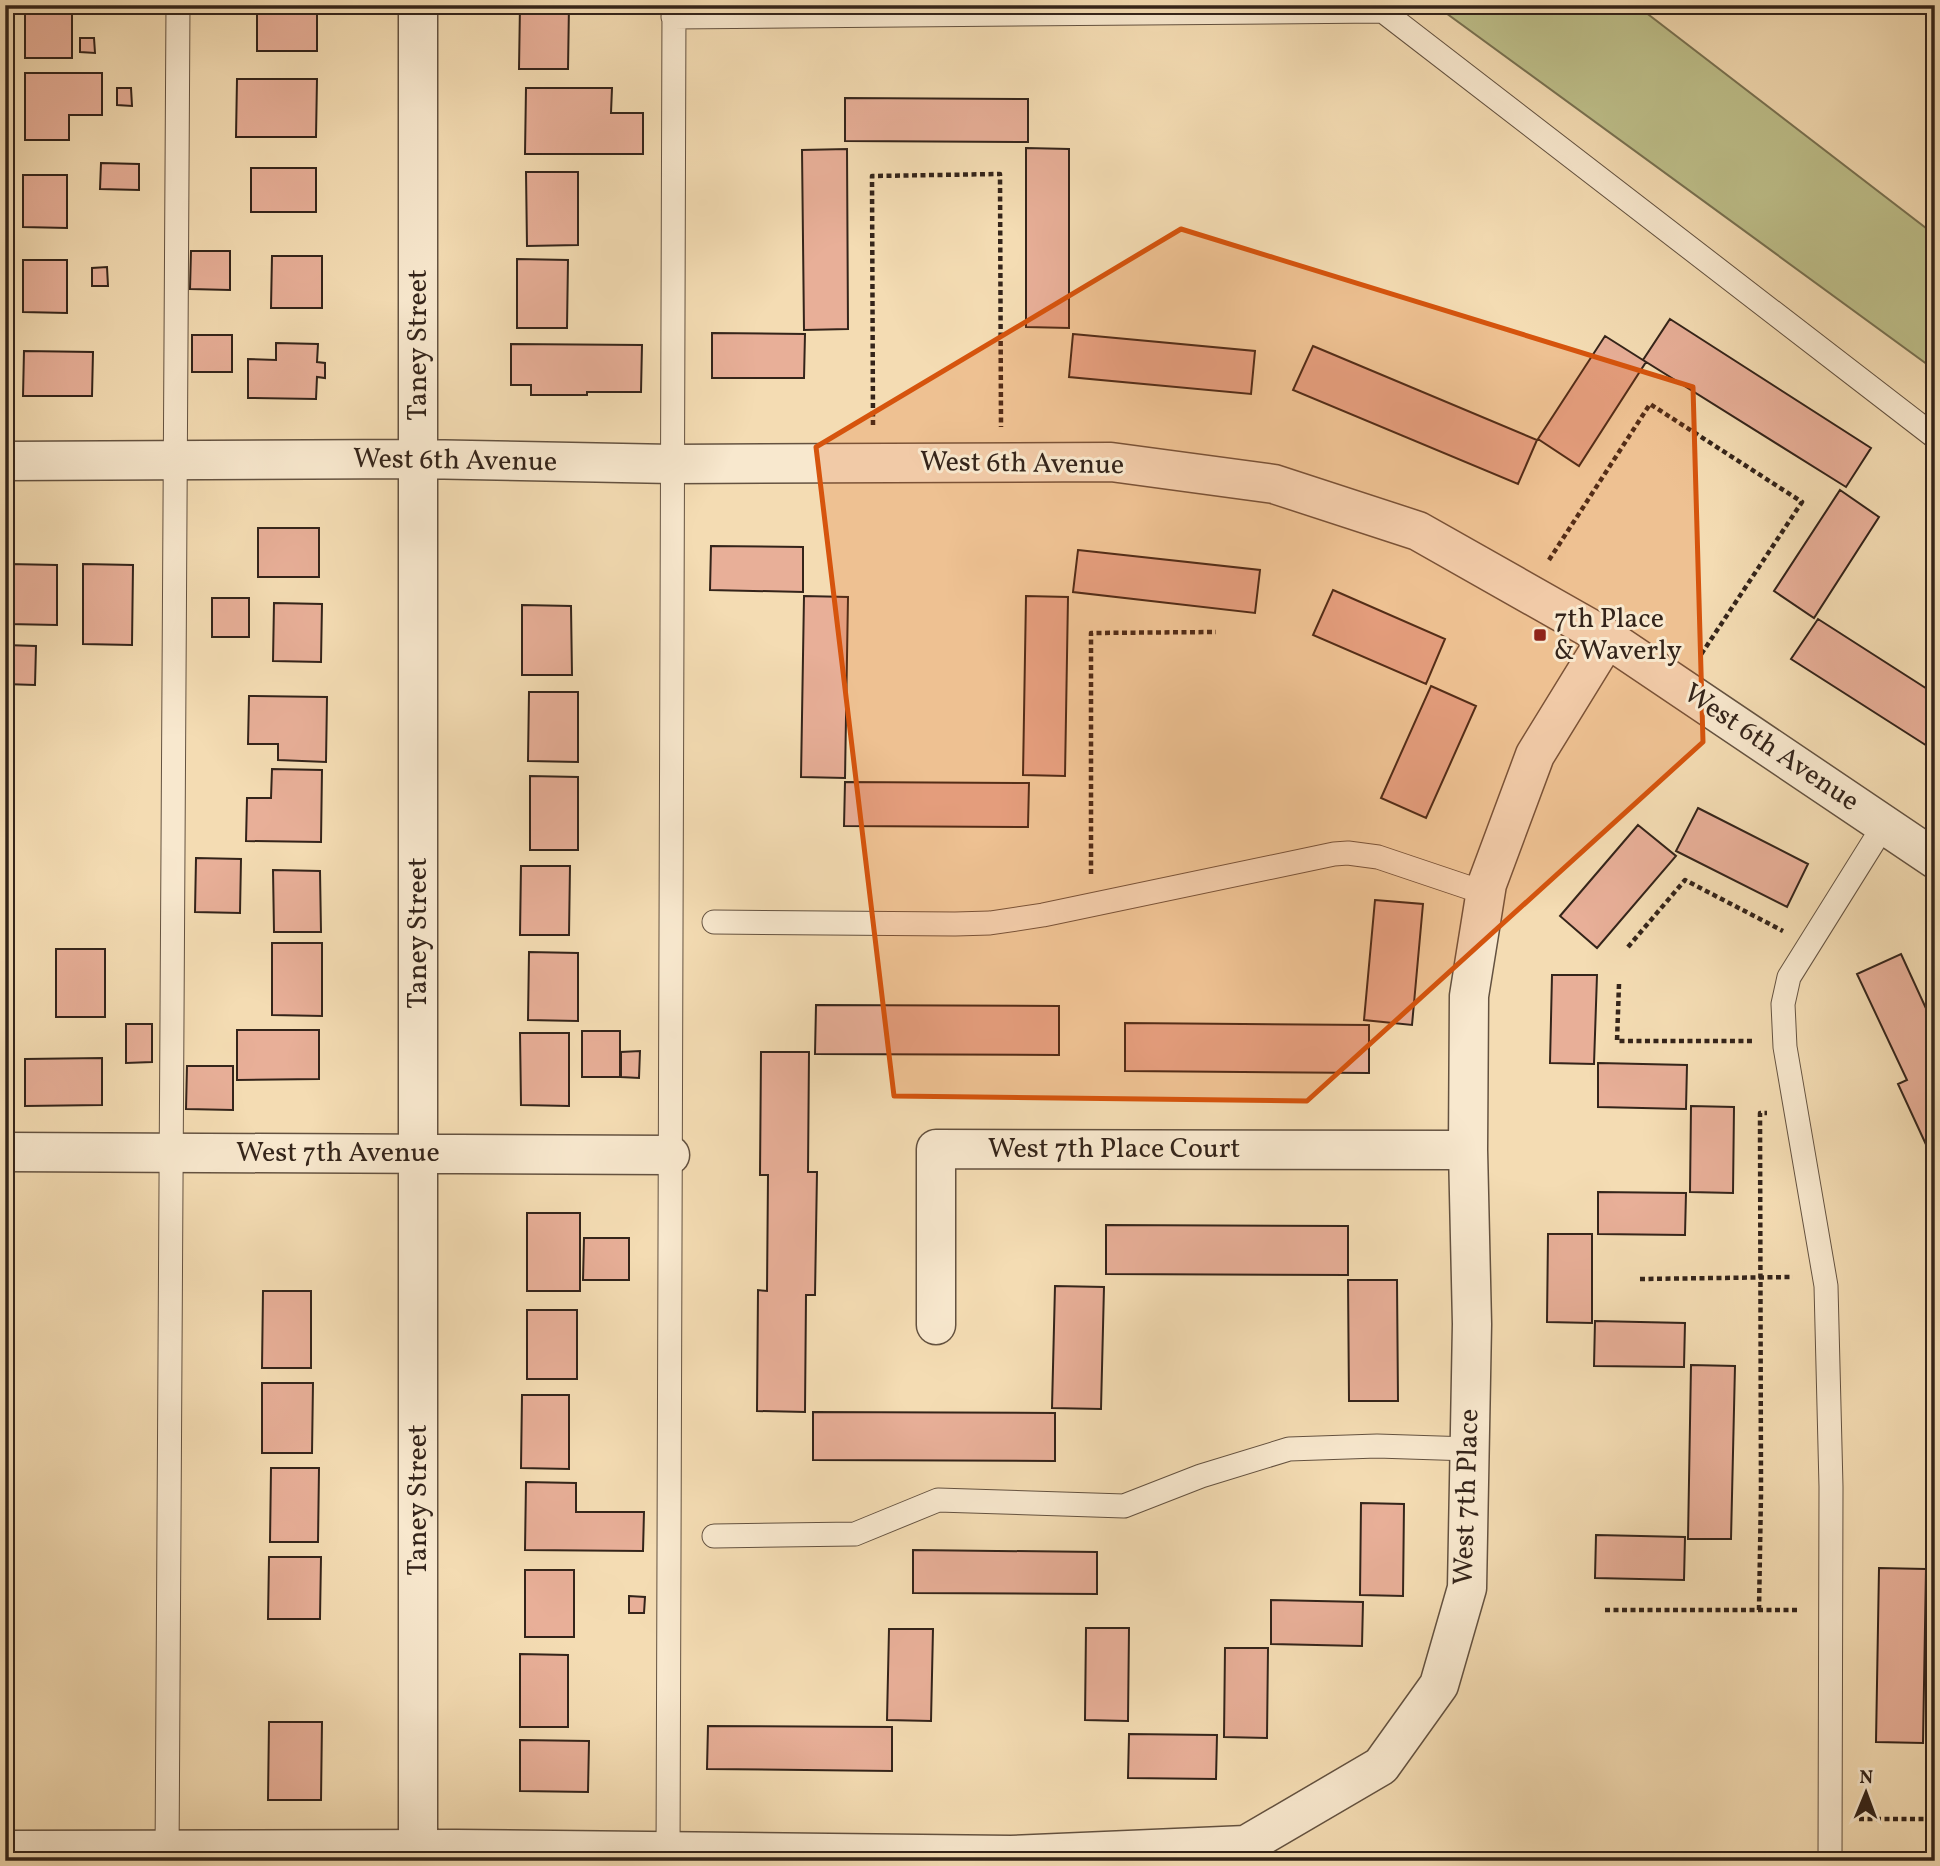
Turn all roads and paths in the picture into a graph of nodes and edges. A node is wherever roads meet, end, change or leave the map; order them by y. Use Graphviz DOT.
graph roads {
  1 [pos="178,5"];
  2 [pos="418,5"];
  3 [pos="1378,8"];
  4 [pos="674,11"];
  5 [pos="873,433"];
  6 [pos="1001,433"];
  7 [pos="1935,437"];
  8 [pos="418,459"];
  9 [pos="175,460"];
  10 [pos="5,461"];
  11 [pos="672,464"];
  12 [pos="1546,564"];
  13 [pos="1216,632"];
  14 [pos="1607,638"];
  15 [pos="1697,661"];
  16 [pos="1884,825"];
  17 [pos="1935,859"];
  18 [pos="1485,893"];
  19 [pos="1091,904"];
  20 [pos="713,922"];
  21 [pos="1809,945"];
  22 [pos="1628,947"];
  23 [pos="1619,984"];
  24 [pos="1784,1040"];
  25 [pos="1796,1112"];
  26 [pos="1468,1150"];
  27 [pos="5,1152"];
  28 [pos="172,1152"];
  29 [pos="418,1153"];
  30 [pos="670,1155"];
  31 [pos="1824,1277"];
  32 [pos="1759,1278"];
  33 [pos="1640,1279"];
  34 [pos="936,1325"];
  35 [pos="1470,1449"];
  36 [pos="714,1535"];
  37 [pos="1605,1610"];
  38 [pos="1759,1610"];
  39 [pos="1831,1611"];
  40 [pos="1830,1819"];
  41 [pos="1935,1819"];
  42 [pos="5,1850"];
  43 [pos="167,1855"];
  44 [pos="418,1855"];
  45 [pos="668,1856"];
  46 [pos="1011,1858"];
  47 [pos="1830,1861"];
  1 -- 9 [label="lane"];
  2 -- 8 [label="street, Taney Street"];
  3 -- 4 [label="lane"];
  3 -- 7 [label="lane"];
  4 -- 11 [label="lane"];
  5 -- 6 [label="path"];
  8 -- 9 [label="street, West 6th Avenue"];
  8 -- 11 [label="street, West 6th Avenue"];
  8 -- 29 [label="street, Taney Street"];
  9 -- 10 [label="street, West 6th Avenue"];
  9 -- 28 [label="lane"];
  11 -- 14 [label="street, West 6th Avenue"];
  11 -- 30 [label="lane"];
  12 -- 15 [label="path"];
  13 -- 19 [label="path"];
  14 -- 16 [label="street, West 6th Avenue"];
  14 -- 18 [label="street, West 7th Place"];
  16 -- 17 [label="street, West 6th Avenue"];
  16 -- 21 [label="lane"];
  18 -- 19 [label="lane"];
  18 -- 26 [label="street, West 7th Place"];
  19 -- 20 [label="lane"];
  21 -- 22 [label="path"];
  21 -- 24 [label="lane"];
  23 -- 24 [label="path"];
  24 -- 25 [label="lane"];
  25 -- 31 [label="lane"];
  25 -- 32 [label="path"];
  26 -- 34 [label="street, West 7th Place Court"];
  26 -- 35 [label="street, West 7th Place"];
  27 -- 28 [label="street, West 7th Avenue"];
  28 -- 29 [label="street, West 7th Avenue"];
  28 -- 43 [label="lane"];
  29 -- 30 [label="street, West 7th Avenue"];
  29 -- 44 [label="street, Taney Street"];
  30 -- 45 [label="lane"];
  31 -- 32 [label="path"];
  31 -- 39 [label="lane"];
  32 -- 33 [label="path"];
  32 -- 38 [label="path"];
  35 -- 36 [label="lane"];
  35 -- 46 [label="street, West 7th Place"];
  37 -- 38 [label="path"];
  38 -- 39 [label="path"];
  39 -- 40 [label="lane"];
  40 -- 41 [label="path"];
  40 -- 47 [label="lane"];
  42 -- 43 [label="street, West 7th Place"];
  43 -- 44 [label="street, West 7th Place"];
  44 -- 45 [label="street, West 7th Place"];
  45 -- 46 [label="street, West 7th Place"];
}
